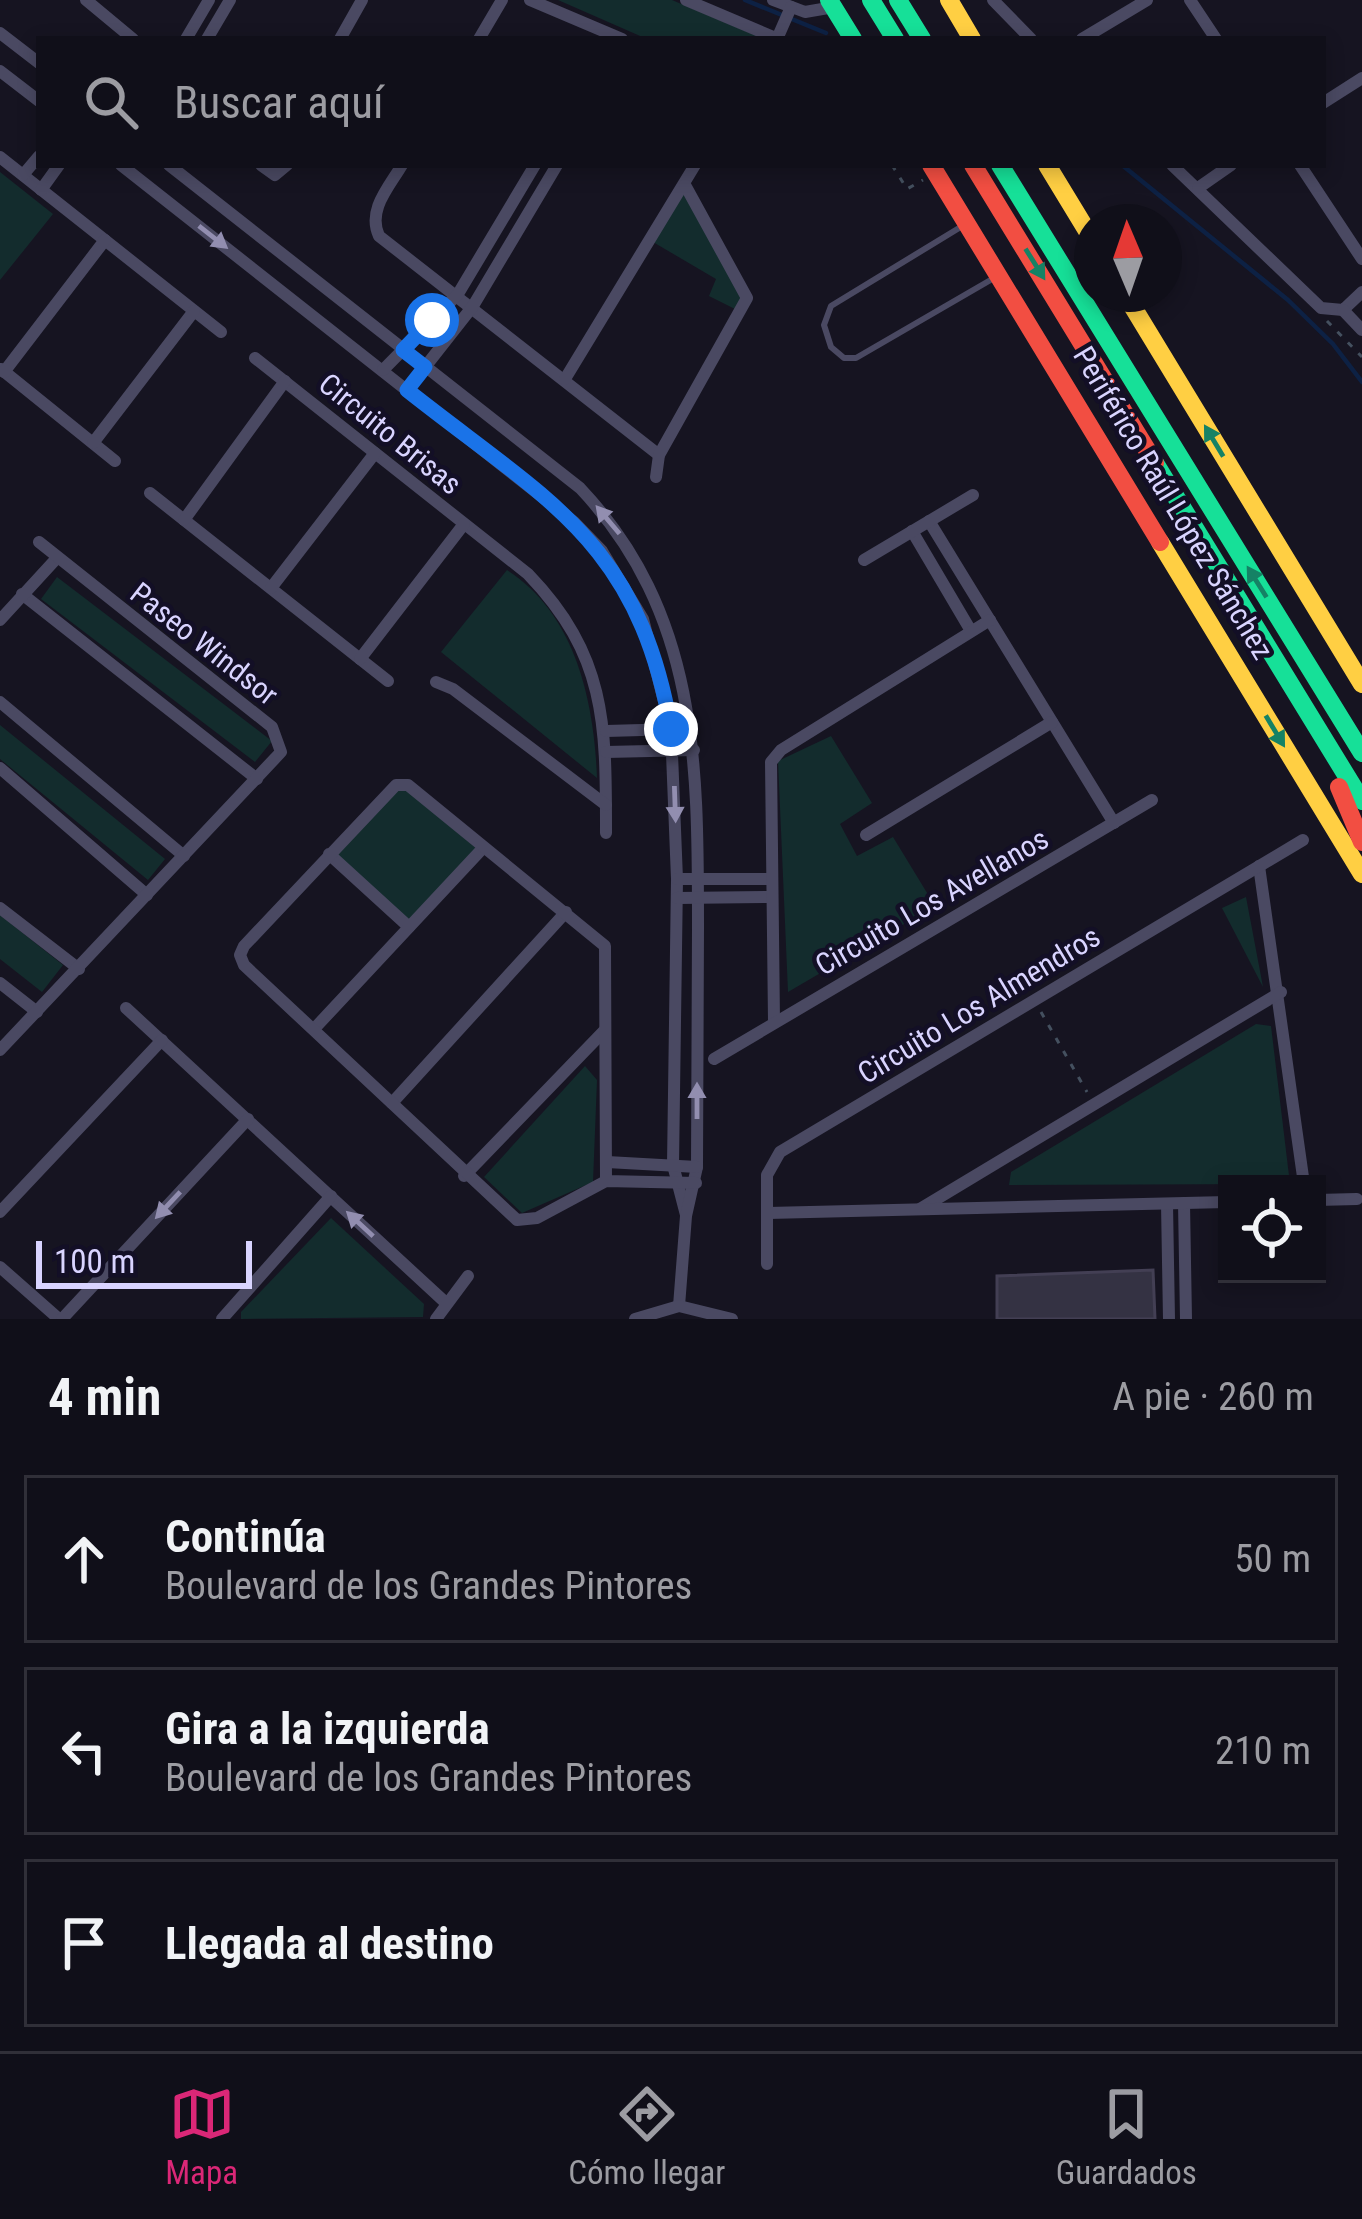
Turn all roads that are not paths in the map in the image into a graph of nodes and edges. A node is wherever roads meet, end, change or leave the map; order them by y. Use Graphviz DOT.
graph roads {
  1 [pos="86,0"];
  2 [pos="209,0"];
  3 [pos="230,0"];
  4 [pos="362,0"];
  5 [pos="502,0"];
  6 [pos="530,0"];
  7 [pos="686,0"];
  8 [pos="773,0"];
  9 [pos="871,0"];
  10 [pos="898,0"];
  11 [pos="949,0"];
  12 [pos="993,0"];
  13 [pos="1147,0"];
  14 [pos="1190,0"];
  15 [pos="831,4"];
  16 [pos="789,11"];
  17 [pos="0,33"];
  18 [pos="129,36"];
  19 [pos="188,36"];
  20 [pos="209,36"];
  21 [pos="342,36"];
  22 [pos="481,36"];
  23 [pos="611,36"];
  24 [pos="779,36"];
  25 [pos="851,36"];
  26 [pos="894,36"];
  27 [pos="920,36"];
  28 [pos="970,36"];
  29 [pos="1028,36"];
  30 [pos="1087,36"];
  31 [pos="1214,36"];
  32 [pos="36,61"];
  33 [pos="0,70"];
  34 [pos="1362,78"];
  35 [pos="36,99"];
  36 [pos="1326,102"];
  37 [pos="0,157"];
  38 [pos="36,159"];
  39 [pos="57,168"];
  40 [pos="127,168"];
  41 [pos="173,168"];
  42 [pos="401,168"];
  43 [pos="533,168"];
  44 [pos="555,168"];
  45 [pos="694,168"];
  46 [pos="976,168"];
  47 [pos="1002,168"];
  48 [pos="1049,168"];
  49 [pos="1175,168"];
  50 [pos="1227,168"];
  51 [pos="1302,168"];
  52 [pos="933,169"];
  53 [pos="22,175"];
  54 [pos="685,185"];
  55 [pos="1198,188"];
  56 [pos="41,190"];
  57 [pos="1074,209"];
  58 [pos="967,223"];
  59 [pos="105,240"];
  60 [pos="1362,259"];
  61 [pos="1000,275"];
  62 [pos="1362,292"];
  63 [pos="458,294"];
  64 [pos="472,306"];
  65 [pos="1342,310"];
  66 [pos="194,311"];
  67 [pos="1136,312"];
  68 [pos="1362,330"];
  69 [pos="221,332"];
  70 [pos="403,350"];
  71 [pos="255,358"];
  72 [pos="425,367"];
  73 [pos="2,370"];
  74 [pos="383,370"];
  75 [pos="565,379"];
  76 [pos="285,381"];
  77 [pos="407,390"];
  78 [pos="93,443"];
  79 [pos="375,453"];
  80 [pos="659,454"];
  81 [pos="115,461"];
  82 [pos="656,477"];
  83 [pos="149,493"];
  84 [pos="973,495"];
  85 [pos="184,520"];
  86 [pos="929,521"];
  87 [pos="464,524"];
  88 [pos="912,531"];
  89 [pos="39,542"];
  90 [pos="56,559"];
  91 [pos="864,560"];
  92 [pos="271,588"];
  93 [pos="22,594"];
  94 [pos="0,620"];
  95 [pos="990,620"];
  96 [pos="971,631"];
  97 [pos="360,658"];
  98 [pos="388,681"];
  99 [pos="436,682"];
  100 [pos="1362,684"];
  101 [pos="0,702"];
  102 [pos="1302,702"];
  103 [pos="1052,722"];
  104 [pos="671,729"];
  105 [pos="691,729"];
  106 [pos="606,731"];
  107 [pos="694,750"];
  108 [pos="674,751"];
  109 [pos="606,752"];
  110 [pos="1362,753"];
  111 [pos="0,768"];
  112 [pos="256,779"];
  113 [pos="1152,800"];
  114 [pos="1362,801"];
  115 [pos="606,805"];
  116 [pos="1114,823"];
  117 [pos="606,833"];
  118 [pos="866,835"];
  119 [pos="1303,839"];
  120 [pos="1362,842"];
  121 [pos="483,848"];
  122 [pos="329,854"];
  123 [pos="184,856"];
  124 [pos="1259,866"];
  125 [pos="1362,874"];
  126 [pos="677,879"];
  127 [pos="698,879"];
  128 [pos="772,879"];
  129 [pos="147,895"];
  130 [pos="772,897"];
  131 [pos="677,898"];
  132 [pos="698,898"];
  133 [pos="0,908"];
  134 [pos="566,912"];
  135 [pos="409,927"];
  136 [pos="79,969"];
  137 [pos="0,983"];
  138 [pos="1280,992"];
  139 [pos="126,1007"];
  140 [pos="37,1012"];
  141 [pos="774,1022"];
  142 [pos="314,1028"];
  143 [pos="605,1030"];
  144 [pos="162,1040"];
  145 [pos="0,1050"];
  146 [pos="714,1059"];
  147 [pos="392,1103"];
  148 [pos="248,1120"];
  149 [pos="607,1162"];
  150 [pos="673,1165"];
  151 [pos="698,1167"];
  152 [pos="1303,1175"];
  153 [pos="464,1176"];
  154 [pos="606,1181"];
  155 [pos="676,1182"];
  156 [pos="695,1183"];
  157 [pos="331,1196"];
  158 [pos="1357,1199"];
  159 [pos="1326,1200"];
  160 [pos="1218,1202"];
  161 [pos="1184,1203"];
  162 [pos="1167,1204"];
  163 [pos="919,1210"];
  164 [pos="0,1212"];
  165 [pos="768,1213"];
  166 [pos="686,1216"];
  167 [pos="767,1264"];
  168 [pos="0,1268"];
  169 [pos="1168,1269"];
  170 [pos="1185,1269"];
  171 [pos="468,1276"];
  172 [pos="446,1303"];
  173 [pos="679,1306"];
  174 [pos="61,1319"];
  175 [pos="222,1319"];
  176 [pos="436,1319"];
  177 [pos="635,1319"];
  178 [pos="732,1319"];
  179 [pos="1169,1319"];
  180 [pos="1186,1319"];
  1 -- 18 [label="street"];
  2 -- 19 [label="street"];
  3 -- 20 [label="street"];
  4 -- 21 [label="street"];
  5 -- 22 [label="street"];
  6 -- 23 [label="street"];
  7 -- 24 [label="street"];
  8 -- 16 [label="street"];
  9 -- 26 [label="main road"];
  10 -- 27 [label="main road"];
  11 -- 28 [label="main road"];
  12 -- 29 [label="street"];
  13 -- 30 [label="street"];
  14 -- 31 [label="street"];
  15 -- 16 [label="street"];
  15 -- 25 [label="main road"];
  16 -- 24 [label="street"];
  17 -- 32 [label="street"];
  33 -- 35 [label="street"];
  34 -- 36 [label="street"];
  37 -- 53 [label="street"];
  38 -- 53 [label="street"];
  39 -- 56 [label="street"];
  40 -- 74 [label="street, one-way"];
  41 -- 70 [label="street"];
  42 -- 63 [label="street"];
  43 -- 63 [label="street"];
  44 -- 64 [label="street"];
  45 -- 54 [label="street"];
  46 -- 102 [label="main road, Periférico Raúl López Sánchez, one-way"];
  110 -- 47 [label="main road, Periférico Raúl López Sánchez, one-way"];
  48 -- 57 [label="main road"];
  49 -- 55 [label="street"];
  50 -- 55 [label="street"];
  51 -- 60 [label="street"];
  52 -- 58 [label="main road, Periférico Raúl López Sánchez"];
  53 -- 56 [label="street"];
  54 -- 75 [label="street"];
  54 -- 80 [label="street"];
  55 -- 65 [label="street"];
  56 -- 59 [label="street"];
  58 -- 61 [label="main road, Periférico Raúl López Sánchez"];
  58 -- 61 [label="lane"];
  59 -- 66 [label="street"];
  59 -- 73 [label="street"];
  61 -- 125 [label="main road, Periférico Raúl López Sánchez, one-way"];
  62 -- 65 [label="street"];
  63 -- 64 [label="street"];
  63 -- 70 [label="street"];
  64 -- 72 [label="street"];
  64 -- 75 [label="street"];
  65 -- 68 [label="street"];
  66 -- 69 [label="street"];
  66 -- 78 [label="street"];
  100 -- 67 [label="main road, one-way"];
  70 -- 72 [label="street"];
  70 -- 74 [label="street"];
  71 -- 76 [label="street, Circuito Brisas"];
  72 -- 77 [label="street"];
  105 -- 72 [label="street, one-way"];
  73 -- 78 [label="street"];
  74 -- 77 [label="street"];
  75 -- 80 [label="street"];
  76 -- 79 [label="street, Circuito Brisas"];
  76 -- 85 [label="street, Circuito Brisas"];
  77 -- 104 [label="street"];
  78 -- 81 [label="street"];
  79 -- 87 [label="street, Circuito Brisas"];
  79 -- 92 [label="street"];
  80 -- 82 [label="street"];
  83 -- 85 [label="street"];
  84 -- 86 [label="street"];
  85 -- 92 [label="street"];
  86 -- 88 [label="street"];
  86 -- 95 [label="street"];
  87 -- 97 [label="street, Circuito Brisas"];
  87 -- 106 [label="street, Circuito Brisas"];
  88 -- 91 [label="street"];
  88 -- 96 [label="street"];
  89 -- 90 [label="street, Paseo Windsor"];
  90 -- 93 [label="street"];
  90 -- 112 [label="street, Paseo Windsor"];
  92 -- 97 [label="street"];
  93 -- 94 [label="street"];
  93 -- 112 [label="street"];
  95 -- 96 [label="street, Circuito Los Avellanos"];
  95 -- 103 [label="street"];
  96 -- 128 [label="street, Circuito Los Avellanos"];
  97 -- 98 [label="street"];
  99 -- 115 [label="street"];
  101 -- 123 [label="street"];
  102 -- 114 [label="main road, Periférico Raúl López Sánchez"];
  102 -- 120 [label="main road"];
  103 -- 116 [label="street"];
  103 -- 118 [label="street"];
  104 -- 105 [label="street"];
  104 -- 106 [label="street"];
  104 -- 108 [label="street"];
  105 -- 107 [label="street"];
  106 -- 109 [label="street, Circuito Brisas"];
  107 -- 108 [label="street"];
  107 -- 127 [label="street"];
  108 -- 109 [label="street"];
  108 -- 126 [label="street, one-way"];
  109 -- 115 [label="street, Circuito Brisas"];
  111 -- 129 [label="street"];
  112 -- 123 [label="street, Paseo Windsor"];
  113 -- 116 [label="street, Circuito Los Avellanos"];
  115 -- 117 [label="street, Circuito Brisas"];
  116 -- 141 [label="street, Circuito Los Avellanos"];
  119 -- 124 [label="street, Circuito Los Almendros"];
  121 -- 122 [label="street"];
  121 -- 134 [label="street"];
  121 -- 135 [label="street"];
  122 -- 135 [label="street"];
  122 -- 142 [label="street"];
  123 -- 129 [label="street, Paseo Windsor"];
  124 -- 138 [label="street"];
  124 -- 165 [label="street, Circuito Los Almendros"];
  126 -- 127 [label="street"];
  126 -- 131 [label="street"];
  127 -- 128 [label="street"];
  127 -- 132 [label="street"];
  128 -- 130 [label="street, Circuito Los Avellanos"];
  129 -- 136 [label="street, Paseo Windsor"];
  130 -- 132 [label="street"];
  130 -- 141 [label="street, Circuito Los Avellanos"];
  131 -- 132 [label="street"];
  131 -- 150 [label="street"];
  151 -- 132 [label="street, one-way"];
  133 -- 136 [label="street"];
  134 -- 143 [label="street"];
  134 -- 147 [label="street"];
  135 -- 142 [label="street"];
  136 -- 140 [label="street, Paseo Windsor"];
  137 -- 140 [label="street"];
  138 -- 152 [label="street"];
  138 -- 163 [label="street"];
  139 -- 144 [label="street"];
  140 -- 145 [label="street, Paseo Windsor"];
  141 -- 146 [label="street, Circuito Los Avellanos"];
  142 -- 147 [label="street"];
  143 -- 149 [label="street"];
  143 -- 153 [label="street"];
  144 -- 148 [label="street"];
  144 -- 164 [label="street"];
  147 -- 153 [label="street"];
  148 -- 157 [label="street"];
  148 -- 174 [label="street, one-way"];
  149 -- 150 [label="street"];
  149 -- 154 [label="street"];
  150 -- 151 [label="street"];
  150 -- 155 [label="street"];
  151 -- 156 [label="street"];
  153 -- 154 [label="street"];
  154 -- 155 [label="street"];
  155 -- 156 [label="street"];
  155 -- 166 [label="street"];
  156 -- 166 [label="street"];
  172 -- 157 [label="street, one-way"];
  157 -- 175 [label="street"];
  158 -- 159 [label="street"];
  160 -- 161 [label="street"];
  161 -- 162 [label="street"];
  161 -- 170 [label="street"];
  162 -- 163 [label="street"];
  162 -- 169 [label="street"];
  163 -- 165 [label="street"];
  165 -- 167 [label="street, Circuito Los Almendros"];
  166 -- 173 [label="street"];
  168 -- 174 [label="street"];
  169 -- 170 [label="street"];
  169 -- 179 [label="street"];
  170 -- 180 [label="street"];
  171 -- 172 [label="street"];
  172 -- 176 [label="street"];
  173 -- 177 [label="street"];
  173 -- 178 [label="street"];
}
